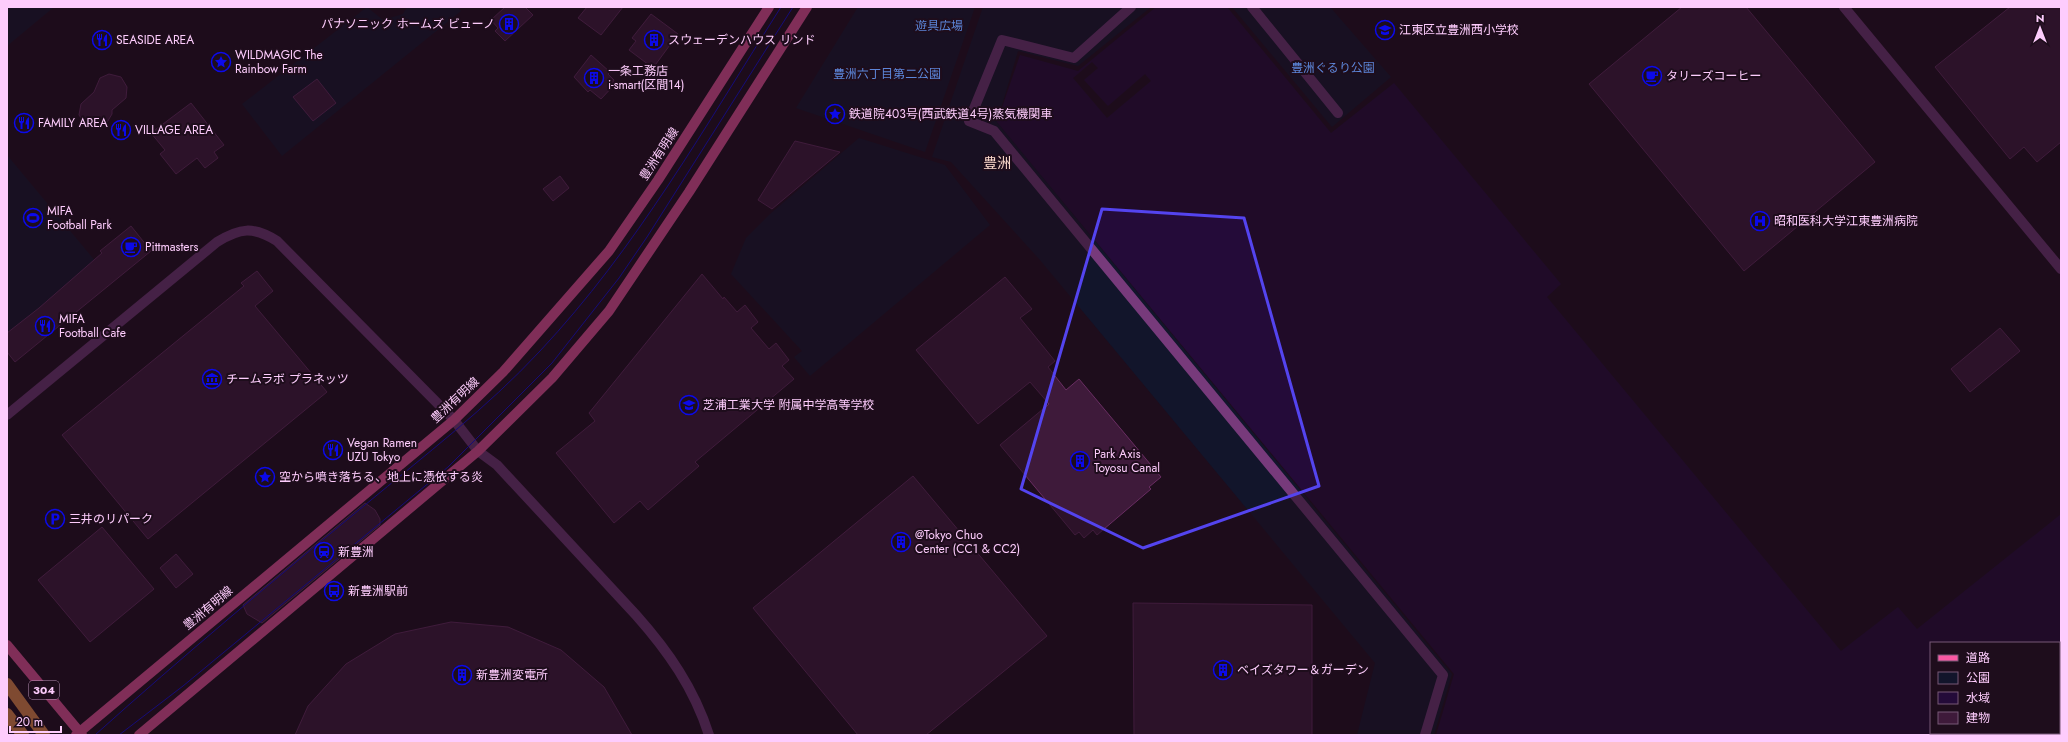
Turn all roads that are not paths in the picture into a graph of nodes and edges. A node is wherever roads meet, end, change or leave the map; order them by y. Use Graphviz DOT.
graph roads {
  1 [pos="769,7"];
  2 [pos="807,7"];
  3 [pos="1131,7"];
  4 [pos="1252,7"];
  5 [pos="1844,7"];
  6 [pos="1338,113"];
  7 [pos="2061,269"];
  8 [pos="7,415"];
  9 [pos="454,420"];
  10 [pos="478,451"];
  11 [pos="7,645"];
  12 [pos="7,684"];
  13 [pos="7,714"];
  14 [pos="79,734"];
  15 [pos="23,735"];
  16 [pos="44,735"];
  17 [pos="139,735"];
  18 [pos="709,735"];
  19 [pos="1425,735"];
  1 -- 9 [label="main road, 豊洲有明線"];
  2 -- 10 [label="main road"];
  3 -- 19 [label="street"];
  4 -- 6 [label="street"];
  5 -- 7 [label="street"];
  8 -- 9 [label="street"];
  9 -- 10 [label="street"];
  9 -- 14 [label="main road, 豊洲有明線"];
  10 -- 17 [label="main road"];
  10 -- 18 [label="street"];
  11 -- 14 [label="main road, 304"];
  12 -- 16 [label="highway"];
  13 -- 15 [label="highway"];
}
